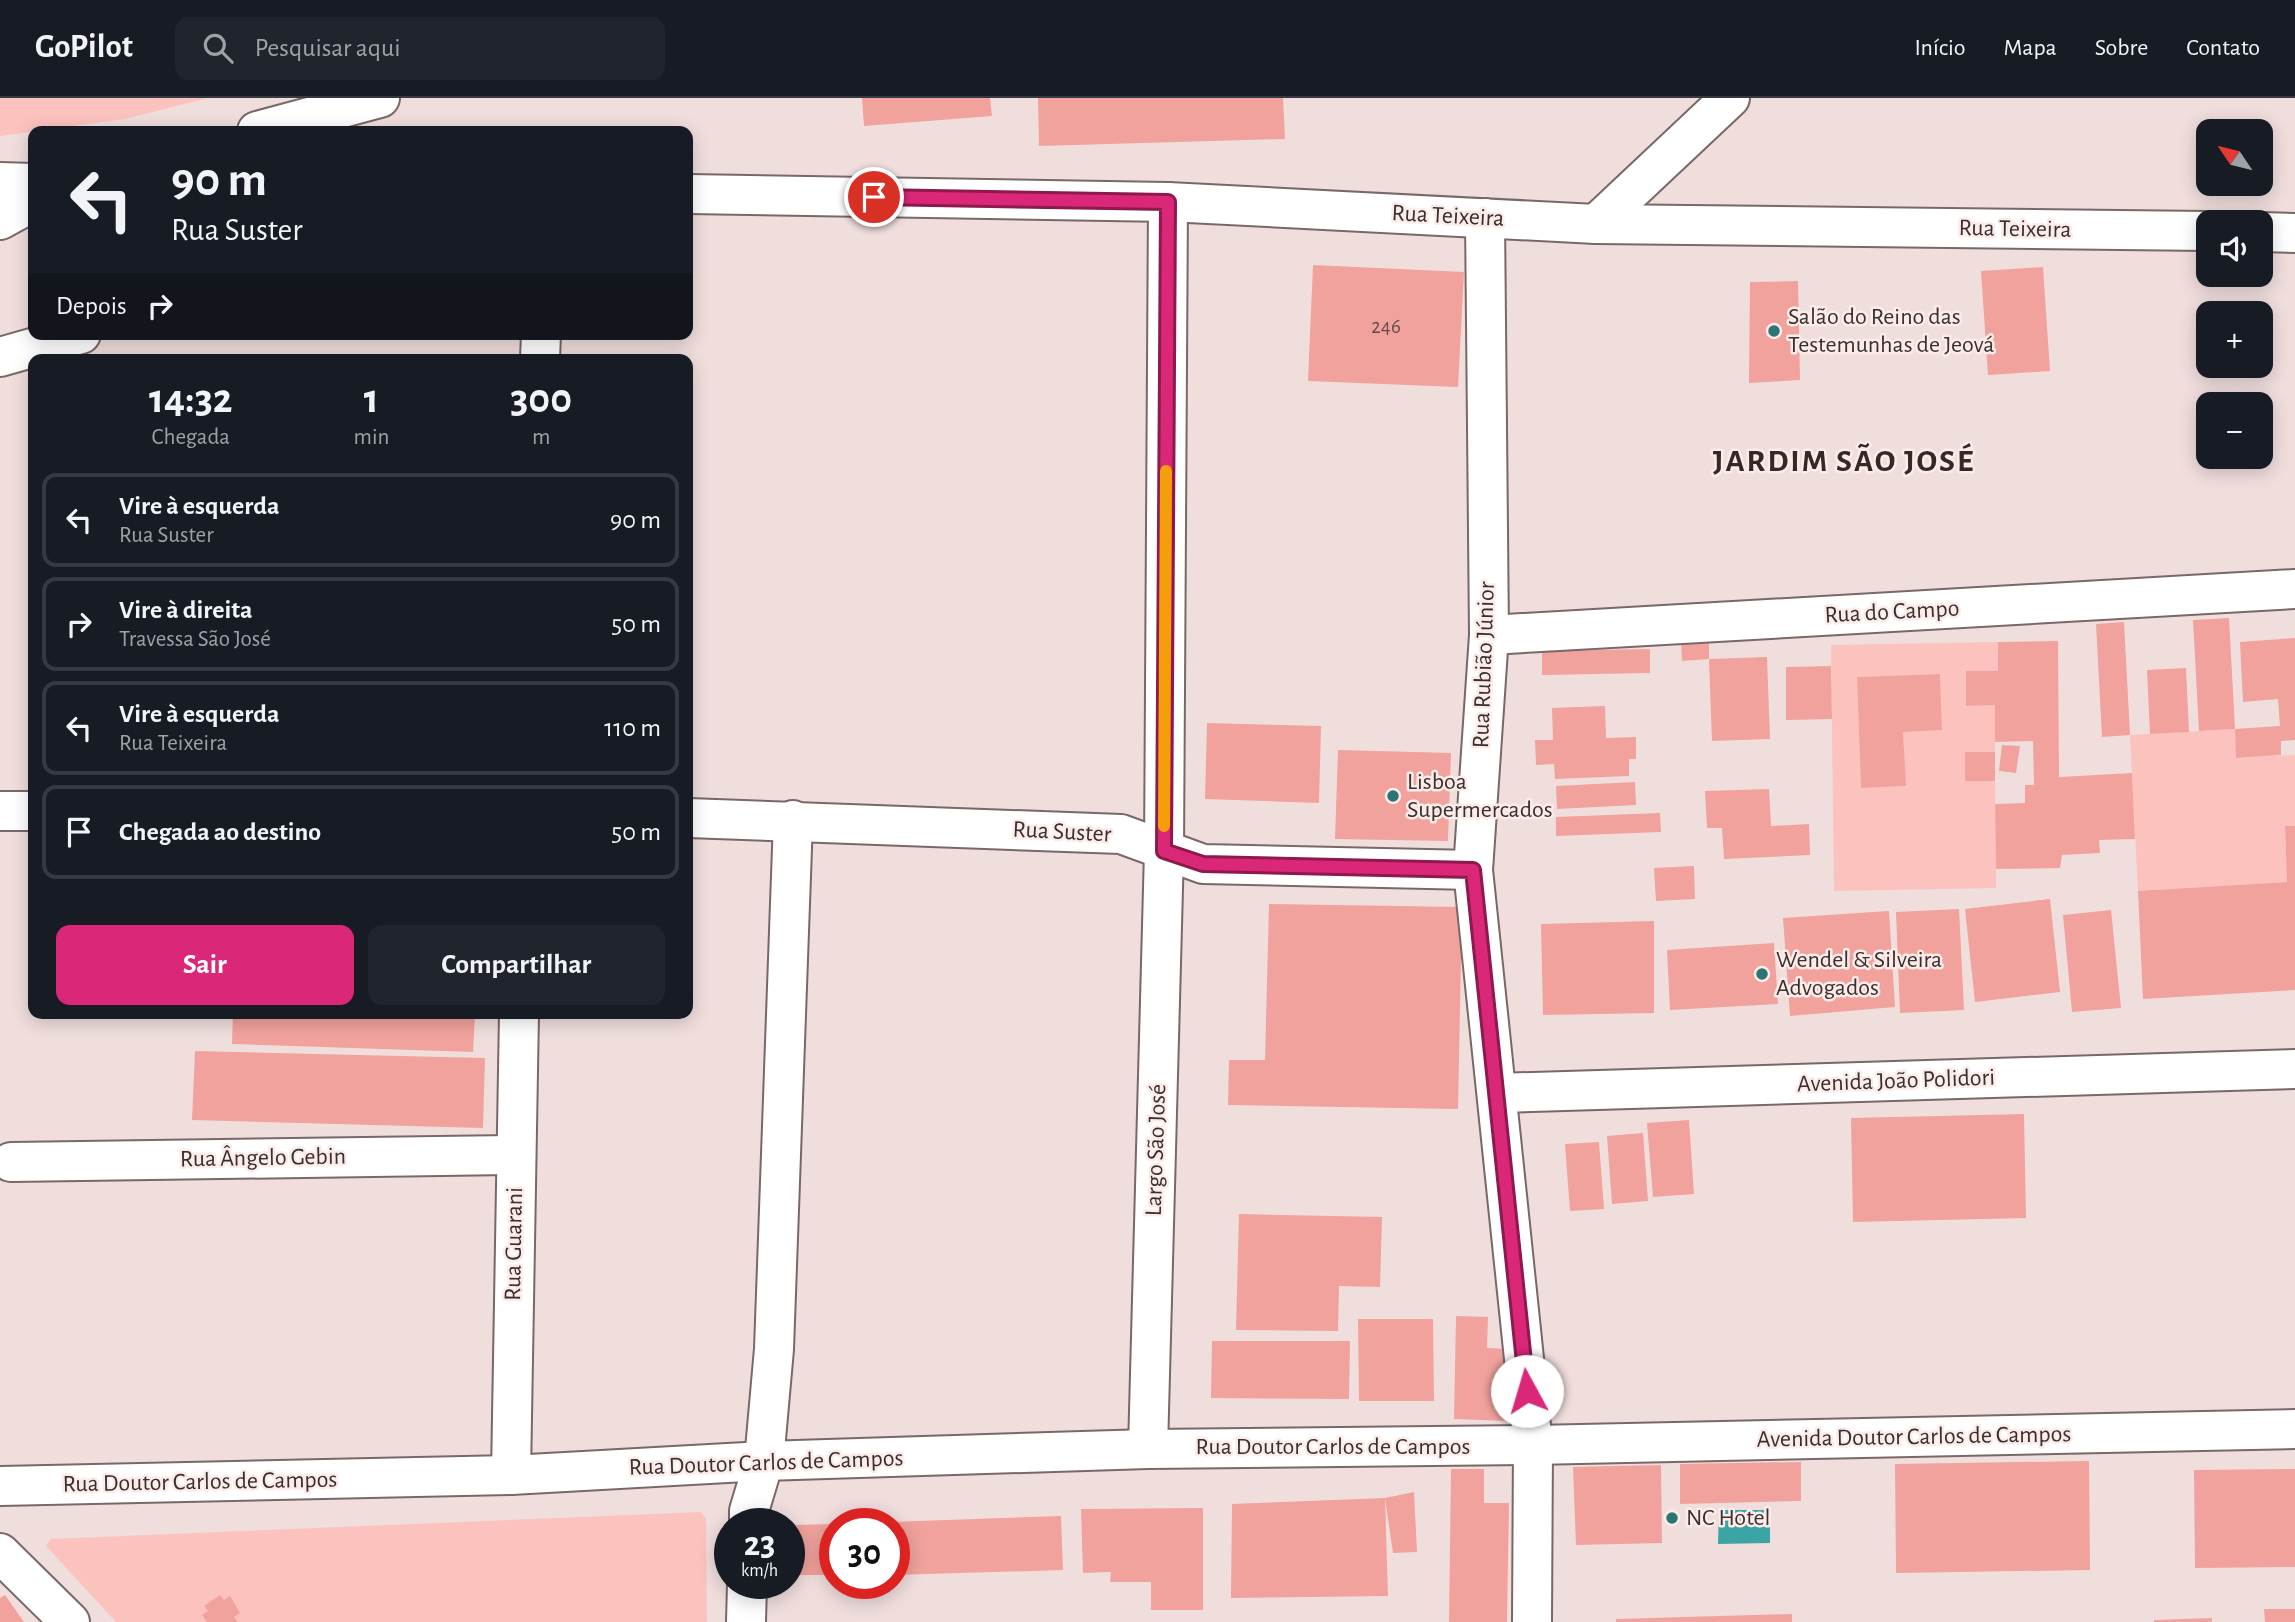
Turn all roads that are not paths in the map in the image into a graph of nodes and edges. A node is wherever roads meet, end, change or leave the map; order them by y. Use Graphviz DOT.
graph roads {
  1 [pos="380,98"];
  2 [pos="1730,98"];
  3 [pos="276,126"];
  4 [pos="0,182"];
  5 [pos="28,183"];
  6 [pos="693,194"];
  7 [pos="1168,202"];
  8 [pos="28,205"];
  9 [pos="1485,218"];
  10 [pos="0,220"];
  11 [pos="1596,224"];
  12 [pos="2196,232"];
  13 [pos="2273,232"];
  14 [pos="2295,233"];
  15 [pos="60,340"];
  16 [pos="0,357"];
  17 [pos="2295,589"];
  18 [pos="1489,635"];
  19 [pos="0,811"];
  20 [pos="28,811"];
  21 [pos="693,818"];
  22 [pos="793,820"];
  23 [pos="1164,851"];
  24 [pos="1473,870"];
  25 [pos="519,1019"];
  26 [pos="2295,1069"];
  27 [pos="1497,1093"];
  28 [pos="515,1154"];
  29 [pos="10,1162"];
  30 [pos="2295,1429"];
  31 [pos="1533,1445"];
  32 [pos="1148,1449"];
  33 [pos="764,1461"];
  34 [pos="511,1475"];
  35 [pos="0,1486"];
  36 [pos="750,1508"];
  37 [pos="0,1553"];
  38 [pos="747,1599"];
  39 [pos="70,1622"];
  40 [pos="746,1622"];
  41 [pos="1532,1622"];
  1 -- 3 [label="street"];
  2 -- 11 [label="street"];
  4 -- 5 [label="street"];
  6 -- 7 [label="street, Rua Teixeira"];
  7 -- 9 [label="street, Rua Teixeira"];
  7 -- 23 [label="street, Largo São José"];
  8 -- 10 [label="street"];
  9 -- 11 [label="street, Rua Teixeira"];
  9 -- 18 [label="street, Rua Rubião Júnior"];
  11 -- 12 [label="street, Rua Teixeira"];
  13 -- 14 [label="street"];
  15 -- 16 [label="street"];
  17 -- 18 [label="street, Rua do Campo"];
  18 -- 24 [label="street, Rua Rubião Júnior"];
  19 -- 20 [label="street"];
  21 -- 22 [label="street, Rua Suster"];
  22 -- 23 [label="street, Rua Suster"];
  22 -- 33 [label="street"];
  23 -- 24 [label="street, Rua Suster"];
  23 -- 32 [label="street, Largo São José"];
  24 -- 27 [label="street, Rua Rubião Júnior"];
  25 -- 28 [label="street, Rua Guarani"];
  26 -- 27 [label="street, Avenida João Polidori"];
  27 -- 31 [label="street, Rua Rubião Júnior"];
  28 -- 29 [label="street, Rua Ângelo Gebin"];
  28 -- 34 [label="street, Rua Guarani"];
  30 -- 31 [label="street, Avenida Doutor Carlos de Campos"];
  31 -- 32 [label="street, Rua Doutor Carlos de Campos"];
  31 -- 41 [label="street, Rua Rubião Júnior"];
  32 -- 33 [label="street, Rua Doutor Carlos de Campos"];
  33 -- 34 [label="street, Rua Doutor Carlos de Campos"];
  33 -- 36 [label="street"];
  34 -- 35 [label="street, Rua Doutor Carlos de Campos"];
  37 -- 39 [label="street"];
  38 -- 40 [label="street"];
}
